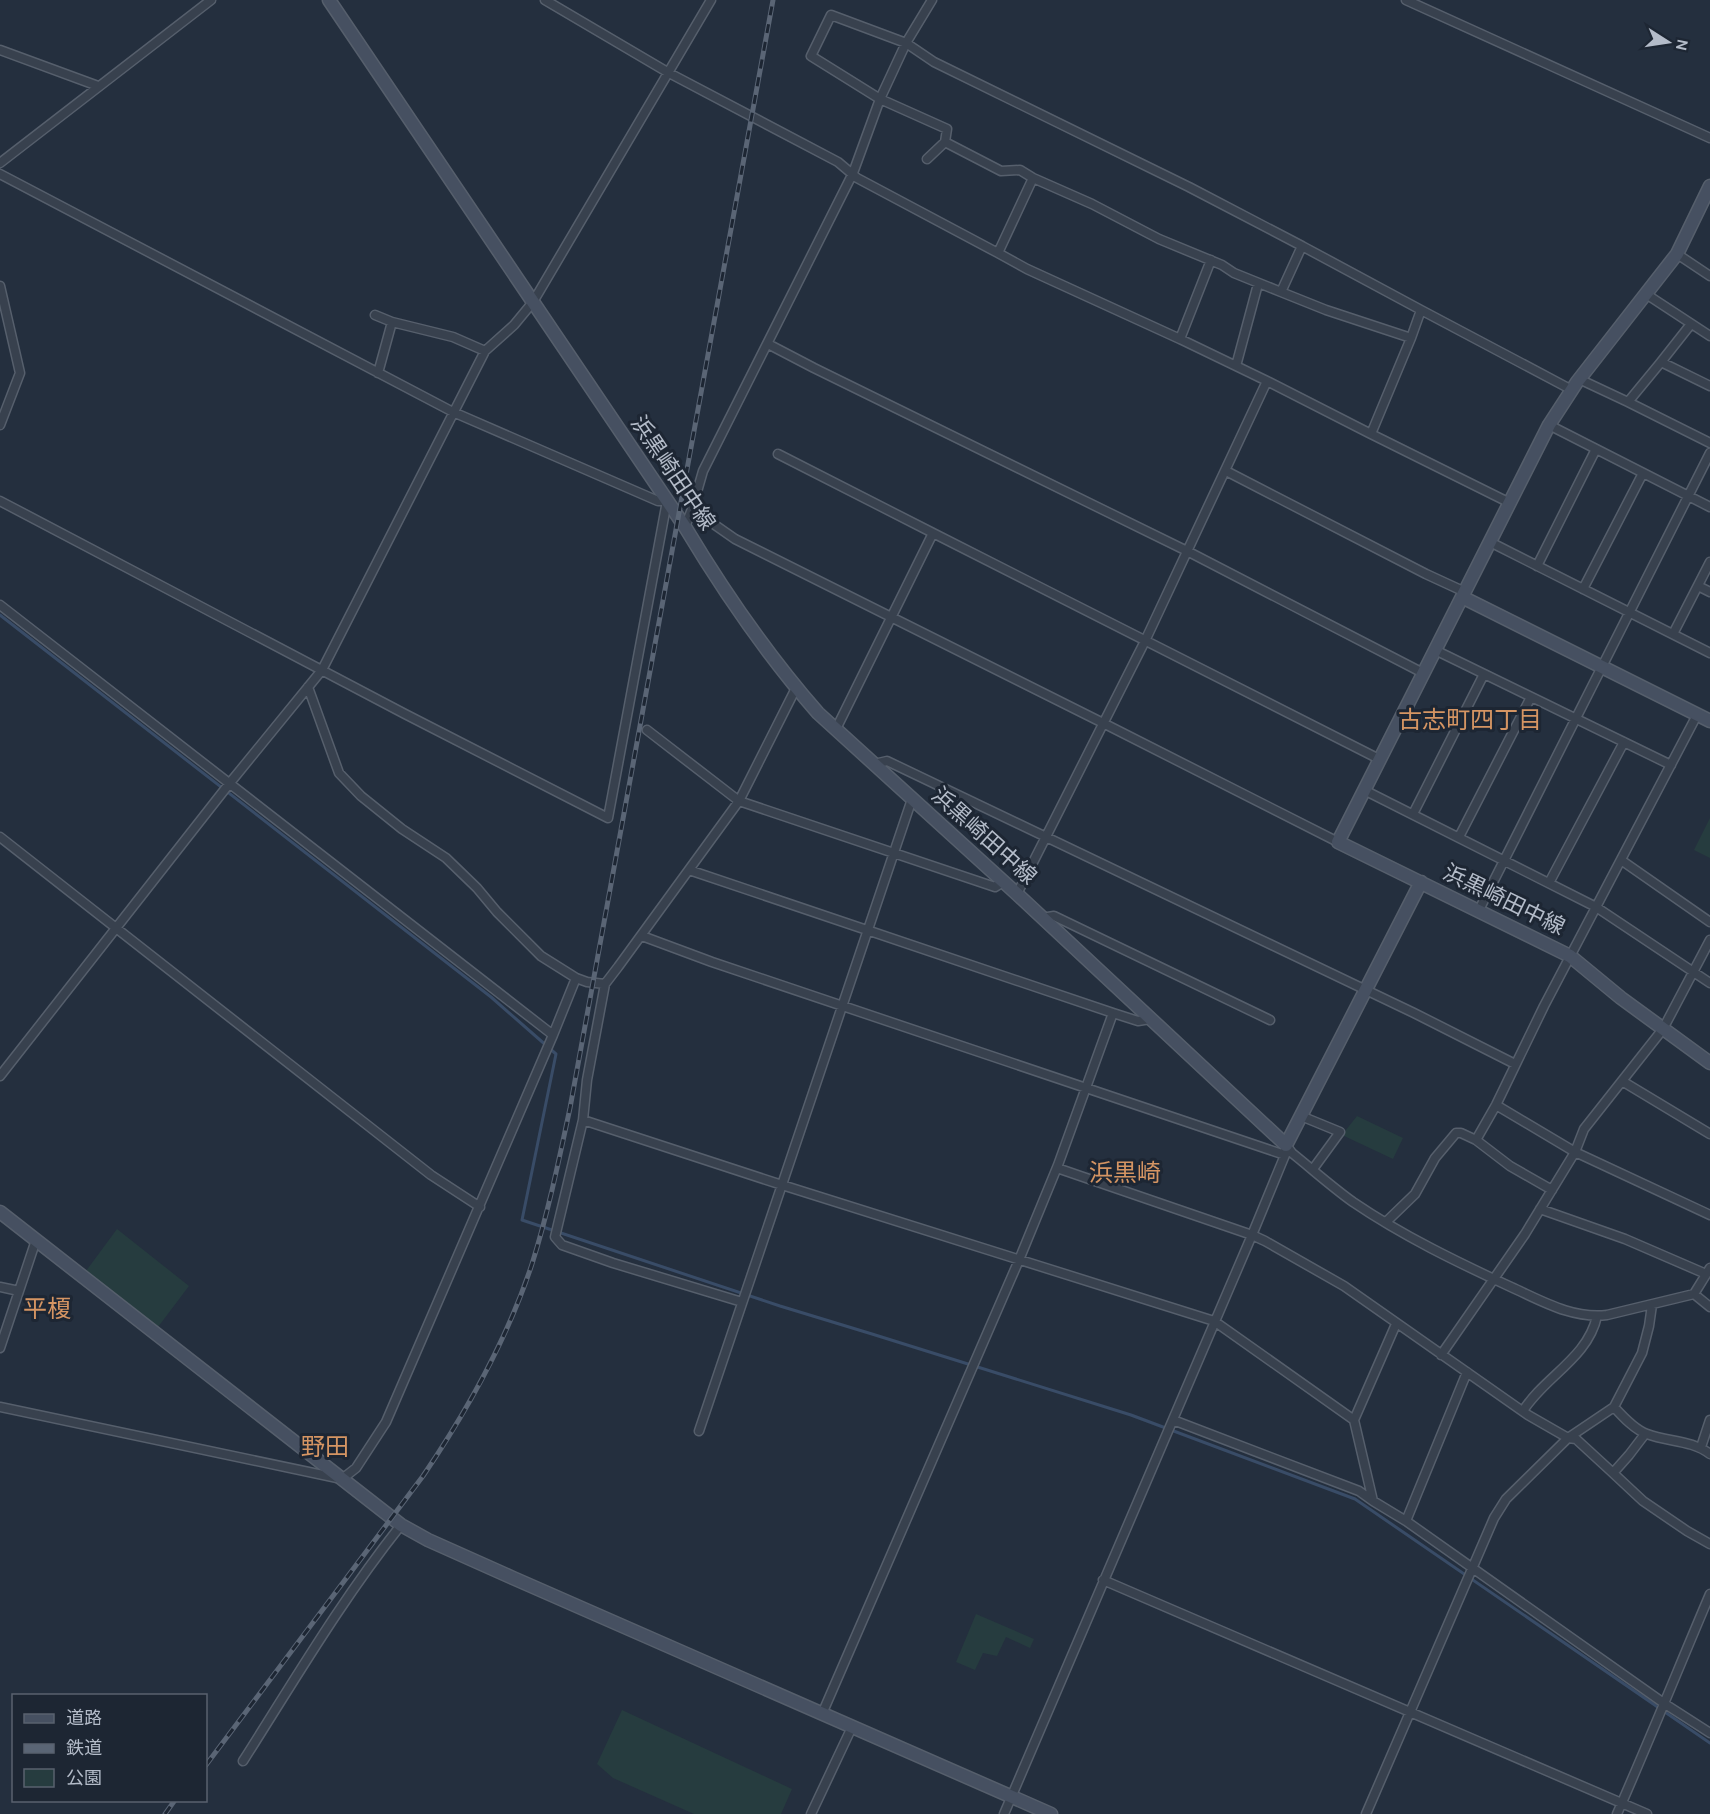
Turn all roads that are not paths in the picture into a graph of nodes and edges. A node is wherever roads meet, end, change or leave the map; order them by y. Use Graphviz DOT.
graph roads {
  1 [pos="211,0"];
  2 [pos="329,0"];
  3 [pos="545,0"];
  4 [pos="711,0"];
  5 [pos="932,0"];
  6 [pos="1406,0"];
  7 [pos="1416,2"];
  8 [pos="906,43"];
  9 [pos="0,50"];
  10 [pos="669,73"];
  11 [pos="98,86"];
  12 [pos="880,99"];
  13 [pos="1710,138"];
  14 [pos="945,142"];
  15 [pos="927,159"];
  16 [pos="0,163"];
  17 [pos="853,173"];
  18 [pos="0,174"];
  19 [pos="1033,178"];
  20 [pos="1710,186"];
  21 [pos="1302,246"];
  22 [pos="998,253"];
  23 [pos="1677,254"];
  24 [pos="1211,260"];
  25 [pos="1710,276"];
  26 [pos="1258,284"];
  27 [pos="0,286"];
  28 [pos="1281,292"];
  29 [pos="1646,294"];
  30 [pos="533,302"];
  31 [pos="1421,310"];
  32 [pos="375,315"];
  33 [pos="392,322"];
  34 [pos="4,323"];
  35 [pos="1691,324"];
  36 [pos="1710,336"];
  37 [pos="1411,338"];
  38 [pos="1180,339"];
  39 [pos="768,344"];
  40 [pos="485,351"];
  41 [pos="1661,362"];
  42 [pos="1236,366"];
  43 [pos="378,373"];
  44 [pos="1267,381"];
  45 [pos="1575,384"];
  46 [pos="1710,386"];
  47 [pos="1628,402"];
  48 [pos="453,412"];
  49 [pos="0,425"];
  50 [pos="1549,425"];
  51 [pos="1371,434"];
  52 [pos="1710,443"];
  53 [pos="1596,449"];
  54 [pos="1710,453"];
  55 [pos="778,454"];
  56 [pos="1226,471"];
  57 [pos="1643,473"];
  58 [pos="1689,496"];
  59 [pos="0,501"];
  60 [pos="667,501"];
  61 [pos="1510,503"];
  62 [pos="1710,507"];
  63 [pos="692,509"];
  64 [pos="685,527"];
  65 [pos="933,533"];
  66 [pos="1490,542"];
  67 [pos="1187,551"];
  68 [pos="1710,561"];
  69 [pos="1537,566"];
  70 [pos="1698,586"];
  71 [pos="1583,589"];
  72 [pos="1710,592"];
  73 [pos="1463,594"];
  74 [pos="0,604"];
  75 [pos="1630,612"];
  76 [pos="891,617"];
  77 [pos="1673,634"];
  78 [pos="1145,641"];
  79 [pos="1435,650"];
  80 [pos="1710,653"];
  81 [pos="1602,667"];
  82 [pos="322,669"];
  83 [pos="1423,673"];
  84 [pos="1484,674"];
  85 [pos="308,687"];
  86 [pos="796,688"];
  87 [pos="1531,697"];
  88 [pos="1697,715"];
  89 [pos="1576,719"];
  90 [pos="1710,721"];
  91 [pos="1103,723"];
  92 [pos="647,729"];
  93 [pos="836,729"];
  94 [pos="1624,742"];
  95 [pos="1379,759"];
  96 [pos="874,764"];
  97 [pos="1671,765"];
  98 [pos="229,783"];
  99 [pos="1364,790"];
  100 [pos="912,799"];
  101 [pos="739,801"];
  102 [pos="1413,814"];
  103 [pos="0,837"];
  104 [pos="1046,837"];
  105 [pos="1459,837"];
  106 [pos="1338,842"];
  107 [pos="894,852"];
  108 [pos="1504,860"];
  109 [pos="1621,860"];
  110 [pos="689,870"];
  111 [pos="1003,882"];
  112 [pos="1421,882"];
  113 [pos="1549,883"];
  114 [pos="1017,894"];
  115 [pos="1596,907"];
  116 [pos="1479,910"];
  117 [pos="1042,918"];
  118 [pos="1710,922"];
  119 [pos="117,928"];
  120 [pos="868,930"];
  121 [pos="642,936"];
  122 [pos="1710,940"];
  123 [pos="1570,956"];
  124 [pos="1693,972"];
  125 [pos="576,978"];
  126 [pos="1710,983"];
  127 [pos="605,984"];
  128 [pos="1366,990"];
  129 [pos="842,1005"];
  130 [pos="1113,1013"];
  131 [pos="1150,1019"];
  132 [pos="1270,1020"];
  133 [pos="1663,1029"];
  134 [pos="553,1035"];
  135 [pos="1710,1063"];
  136 [pos="1515,1064"];
  137 [pos="0,1076"];
  138 [pos="1622,1081"];
  139 [pos="1085,1088"];
  140 [pos="1496,1105"];
  141 [pos="1301,1116"];
  142 [pos="583,1120"];
  143 [pos="1710,1134"];
  144 [pos="1476,1140"];
  145 [pos="1285,1150"];
  146 [pos="1575,1152"];
  147 [pos="1057,1168"];
  148 [pos="1313,1169"];
  149 [pos="782,1185"];
  150 [pos="1552,1190"];
  151 [pos="480,1207"];
  152 [pos="1540,1209"];
  153 [pos="0,1212"];
  154 [pos="1710,1215"];
  155 [pos="1386,1222"];
  156 [pos="1252,1234"];
  157 [pos="36,1240"];
  158 [pos="1019,1260"];
  159 [pos="1708,1271"];
  160 [pos="1494,1279"];
  161 [pos="0,1287"];
  162 [pos="19,1291"];
  163 [pos="1694,1294"];
  164 [pos="742,1302"];
  165 [pos="1652,1305"];
  166 [pos="1710,1307"];
  167 [pos="1597,1316"];
  168 [pos="1214,1321"];
  169 [pos="1396,1324"];
  170 [pos="0,1348"];
  171 [pos="1441,1355"];
  172 [pos="1467,1372"];
  173 [pos="0,1407"];
  174 [pos="1614,1407"];
  175 [pos="1523,1412"];
  176 [pos="1173,1419"];
  177 [pos="1354,1420"];
  178 [pos="1710,1420"];
  179 [pos="699,1431"];
  180 [pos="1645,1434"];
  181 [pos="1568,1438"];
  182 [pos="1701,1447"];
  183 [pos="1710,1454"];
  184 [pos="1613,1473"];
  185 [pos="342,1479"];
  186 [pos="1373,1501"];
  187 [pos="1406,1521"];
  188 [pos="401,1525"];
  189 [pos="1710,1544"];
  190 [pos="1472,1569"];
  191 [pos="1103,1580"];
  192 [pos="1710,1594"];
  193 [pos="1665,1704"];
  194 [pos="1411,1711"];
  195 [pos="822,1714"];
  196 [pos="852,1727"];
  197 [pos="1710,1733"];
  198 [pos="243,1761"];
  199 [pos="1012,1797"];
  200 [pos="1622,1803"];
  201 [pos="811,1814"];
  202 [pos="1004,1814"];
  203 [pos="1051,1814"];
  204 [pos="1366,1814"];
  205 [pos="1617,1814"];
  206 [pos="1647,1814"];
  1 -- 11 [label="street"];
  2 -- 30 [label="street, 浜黒崎田中線"];
  3 -- 10 [label="street"];
  4 -- 10 [label="street"];
  5 -- 8 [label="street"];
  6 -- 7 [label="street"];
  7 -- 13 [label="street"];
  8 -- 12 [label="street"];
  8 -- 12 [label="street"];
  8 -- 21 [label="street"];
  9 -- 11 [label="street"];
  10 -- 17 [label="street"];
  10 -- 30 [label="street"];
  11 -- 16 [label="street"];
  12 -- 14 [label="street"];
  12 -- 17 [label="street"];
  14 -- 15 [label="street"];
  14 -- 19 [label="street"];
  17 -- 22 [label="street"];
  17 -- 39 [label="street"];
  18 -- 43 [label="street"];
  19 -- 22 [label="street"];
  19 -- 24 [label="street"];
  20 -- 23 [label="street"];
  21 -- 28 [label="street"];
  21 -- 31 [label="street"];
  22 -- 38 [label="street"];
  23 -- 25 [label="street"];
  23 -- 29 [label="street"];
  24 -- 26 [label="street"];
  24 -- 38 [label="street"];
  26 -- 28 [label="street"];
  26 -- 42 [label="street"];
  27 -- 34 [label="street"];
  28 -- 37 [label="street"];
  29 -- 35 [label="street"];
  29 -- 45 [label="street"];
  30 -- 40 [label="street"];
  30 -- 60 [label="street, 浜黒崎田中線"];
  31 -- 37 [label="street"];
  31 -- 45 [label="street"];
  32 -- 33 [label="street"];
  33 -- 40 [label="street"];
  33 -- 43 [label="street"];
  34 -- 49 [label="street"];
  35 -- 36 [label="street"];
  35 -- 41 [label="street"];
  37 -- 51 [label="street"];
  38 -- 42 [label="street"];
  39 -- 63 [label="street"];
  39 -- 67 [label="street"];
  40 -- 48 [label="street"];
  41 -- 46 [label="street"];
  41 -- 47 [label="street"];
  42 -- 44 [label="street"];
  43 -- 48 [label="street"];
  44 -- 51 [label="street"];
  44 -- 56 [label="street"];
  45 -- 47 [label="street"];
  45 -- 50 [label="street"];
  47 -- 52 [label="street"];
  48 -- 60 [label="street"];
  48 -- 82 [label="street"];
  50 -- 53 [label="street"];
  50 -- 61 [label="street"];
  51 -- 61 [label="street"];
  53 -- 57 [label="street"];
  53 -- 69 [label="street"];
  54 -- 58 [label="street"];
  55 -- 65 [label="street"];
  56 -- 67 [label="street"];
  56 -- 73 [label="street"];
  57 -- 58 [label="street"];
  57 -- 71 [label="street"];
  58 -- 62 [label="street"];
  58 -- 75 [label="street"];
  59 -- 82 [label="street"];
  60 -- 64 [label="street, 浜黒崎田中線"];
  60 -- 82 [label="street"];
  61 -- 66 [label="street"];
  63 -- 64 [label="street"];
  63 -- 76 [label="street"];
  64 -- 86 [label="street, 浜黒崎田中線"];
  65 -- 76 [label="street"];
  65 -- 78 [label="street"];
  66 -- 69 [label="street"];
  66 -- 73 [label="street"];
  67 -- 78 [label="street"];
  67 -- 83 [label="street"];
  68 -- 70 [label="street"];
  69 -- 71 [label="street"];
  70 -- 72 [label="street"];
  70 -- 77 [label="street"];
  71 -- 75 [label="street"];
  73 -- 79 [label="street"];
  73 -- 81 [label="street"];
  74 -- 98 [label="street"];
  75 -- 77 [label="street"];
  75 -- 81 [label="street"];
  76 -- 91 [label="street"];
  76 -- 93 [label="street"];
  77 -- 80 [label="street"];
  78 -- 91 [label="street"];
  78 -- 95 [label="street"];
  79 -- 83 [label="street"];
  79 -- 84 [label="street"];
  81 -- 88 [label="street"];
  81 -- 89 [label="street"];
  82 -- 85 [label="street"];
  83 -- 95 [label="street"];
  84 -- 87 [label="street"];
  84 -- 102 [label="street"];
  85 -- 98 [label="street"];
  85 -- 125 [label="street"];
  86 -- 93 [label="street, 浜黒崎田中線"];
  86 -- 101 [label="street"];
  87 -- 89 [label="street"];
  87 -- 105 [label="street"];
  88 -- 90 [label="street"];
  88 -- 97 [label="street"];
  89 -- 94 [label="street"];
  89 -- 108 [label="street"];
  91 -- 104 [label="street"];
  91 -- 106 [label="street"];
  92 -- 101 [label="street"];
  93 -- 96 [label="street, 浜黒崎田中線"];
  94 -- 97 [label="street"];
  94 -- 113 [label="street"];
  95 -- 99 [label="street"];
  96 -- 100 [label="street, 浜黒崎田中線"];
  96 -- 104 [label="street"];
  97 -- 109 [label="street"];
  98 -- 119 [label="street"];
  98 -- 134 [label="street"];
  99 -- 102 [label="street"];
  99 -- 106 [label="street"];
  100 -- 107 [label="street"];
  100 -- 111 [label="street, 浜黒崎田中線"];
  101 -- 107 [label="street"];
  101 -- 110 [label="street"];
  102 -- 105 [label="street"];
  103 -- 119 [label="street"];
  104 -- 114 [label="street"];
  104 -- 128 [label="street"];
  105 -- 108 [label="street"];
  106 -- 112 [label="street"];
  107 -- 111 [label="street"];
  107 -- 120 [label="street"];
  108 -- 113 [label="street"];
  108 -- 116 [label="street"];
  109 -- 115 [label="street"];
  109 -- 118 [label="street"];
  110 -- 120 [label="street"];
  110 -- 121 [label="street"];
  111 -- 114 [label="street, 浜黒崎田中線"];
  112 -- 116 [label="street, 浜黒崎田中線"];
  112 -- 128 [label="street, 浜黒崎田中線"];
  113 -- 115 [label="street"];
  114 -- 117 [label="street, 浜黒崎田中線"];
  115 -- 123 [label="street"];
  115 -- 124 [label="street"];
  116 -- 123 [label="street, 浜黒崎田中線"];
  117 -- 131 [label="street, 浜黒崎田中線"];
  117 -- 132 [label="street"];
  119 -- 137 [label="street"];
  119 -- 151 [label="street"];
  120 -- 129 [label="street"];
  120 -- 130 [label="street"];
  121 -- 127 [label="street"];
  121 -- 129 [label="street"];
  122 -- 124 [label="street"];
  123 -- 133 [label="street, 浜黒崎田中線"];
  123 -- 136 [label="street"];
  124 -- 126 [label="street"];
  124 -- 133 [label="street"];
  125 -- 127 [label="street"];
  125 -- 134 [label="street"];
  127 -- 142 [label="street"];
  128 -- 136 [label="street"];
  128 -- 141 [label="street, 浜黒崎田中線"];
  129 -- 139 [label="street"];
  129 -- 149 [label="street"];
  130 -- 131 [label="street"];
  130 -- 139 [label="street"];
  131 -- 145 [label="street, 浜黒崎田中線"];
  133 -- 135 [label="street, 浜黒崎田中線"];
  133 -- 138 [label="street"];
  134 -- 151 [label="street"];
  136 -- 140 [label="street"];
  138 -- 143 [label="street"];
  138 -- 146 [label="street"];
  139 -- 145 [label="street"];
  139 -- 147 [label="street"];
  140 -- 144 [label="street"];
  140 -- 146 [label="street"];
  141 -- 145 [label="street, 浜黒崎田中線"];
  141 -- 148 [label="street"];
  142 -- 149 [label="street"];
  142 -- 164 [label="street"];
  144 -- 150 [label="street"];
  144 -- 155 [label="street"];
  145 -- 148 [label="street"];
  145 -- 156 [label="street"];
  146 -- 150 [label="street"];
  146 -- 154 [label="street"];
  147 -- 156 [label="street"];
  147 -- 158 [label="street"];
  148 -- 155 [label="street"];
  149 -- 158 [label="street"];
  149 -- 164 [label="street"];
  150 -- 152 [label="street"];
  151 -- 185 [label="street"];
  152 -- 159 [label="street"];
  152 -- 160 [label="street"];
  153 -- 157 [label="street"];
  155 -- 160 [label="street"];
  156 -- 168 [label="street"];
  156 -- 169 [label="street"];
  157 -- 162 [label="street"];
  157 -- 185 [label="street"];
  158 -- 168 [label="street"];
  158 -- 195 [label="street"];
  159 -- 163 [label="street"];
  160 -- 167 [label="street"];
  160 -- 171 [label="street"];
  161 -- 162 [label="street"];
  162 -- 170 [label="street"];
  163 -- 165 [label="street"];
  163 -- 166 [label="street"];
  164 -- 179 [label="street"];
  165 -- 167 [label="street"];
  165 -- 174 [label="street"];
  167 -- 175 [label="street"];
  168 -- 176 [label="street"];
  168 -- 177 [label="street"];
  169 -- 171 [label="street"];
  169 -- 177 [label="street"];
  171 -- 172 [label="street"];
  172 -- 175 [label="street"];
  172 -- 187 [label="street"];
  173 -- 185 [label="street"];
  174 -- 180 [label="street"];
  174 -- 181 [label="street"];
  175 -- 181 [label="street"];
  176 -- 186 [label="street"];
  176 -- 191 [label="street"];
  177 -- 186 [label="street"];
  178 -- 182 [label="street"];
  180 -- 182 [label="street"];
  180 -- 184 [label="street"];
  181 -- 184 [label="street"];
  181 -- 190 [label="street"];
  182 -- 183 [label="street"];
  184 -- 189 [label="street"];
  185 -- 188 [label="street"];
  186 -- 187 [label="street"];
  187 -- 190 [label="street"];
  188 -- 195 [label="street"];
  188 -- 198 [label="street"];
  190 -- 193 [label="street"];
  190 -- 194 [label="street"];
  191 -- 194 [label="street"];
  191 -- 199 [label="street"];
  192 -- 193 [label="street"];
  193 -- 197 [label="street"];
  193 -- 200 [label="street"];
  194 -- 200 [label="street"];
  194 -- 204 [label="street"];
  195 -- 196 [label="street"];
  196 -- 199 [label="street"];
  196 -- 201 [label="street"];
  199 -- 202 [label="street"];
  199 -- 203 [label="street"];
  200 -- 205 [label="street"];
  200 -- 206 [label="street"];
}
